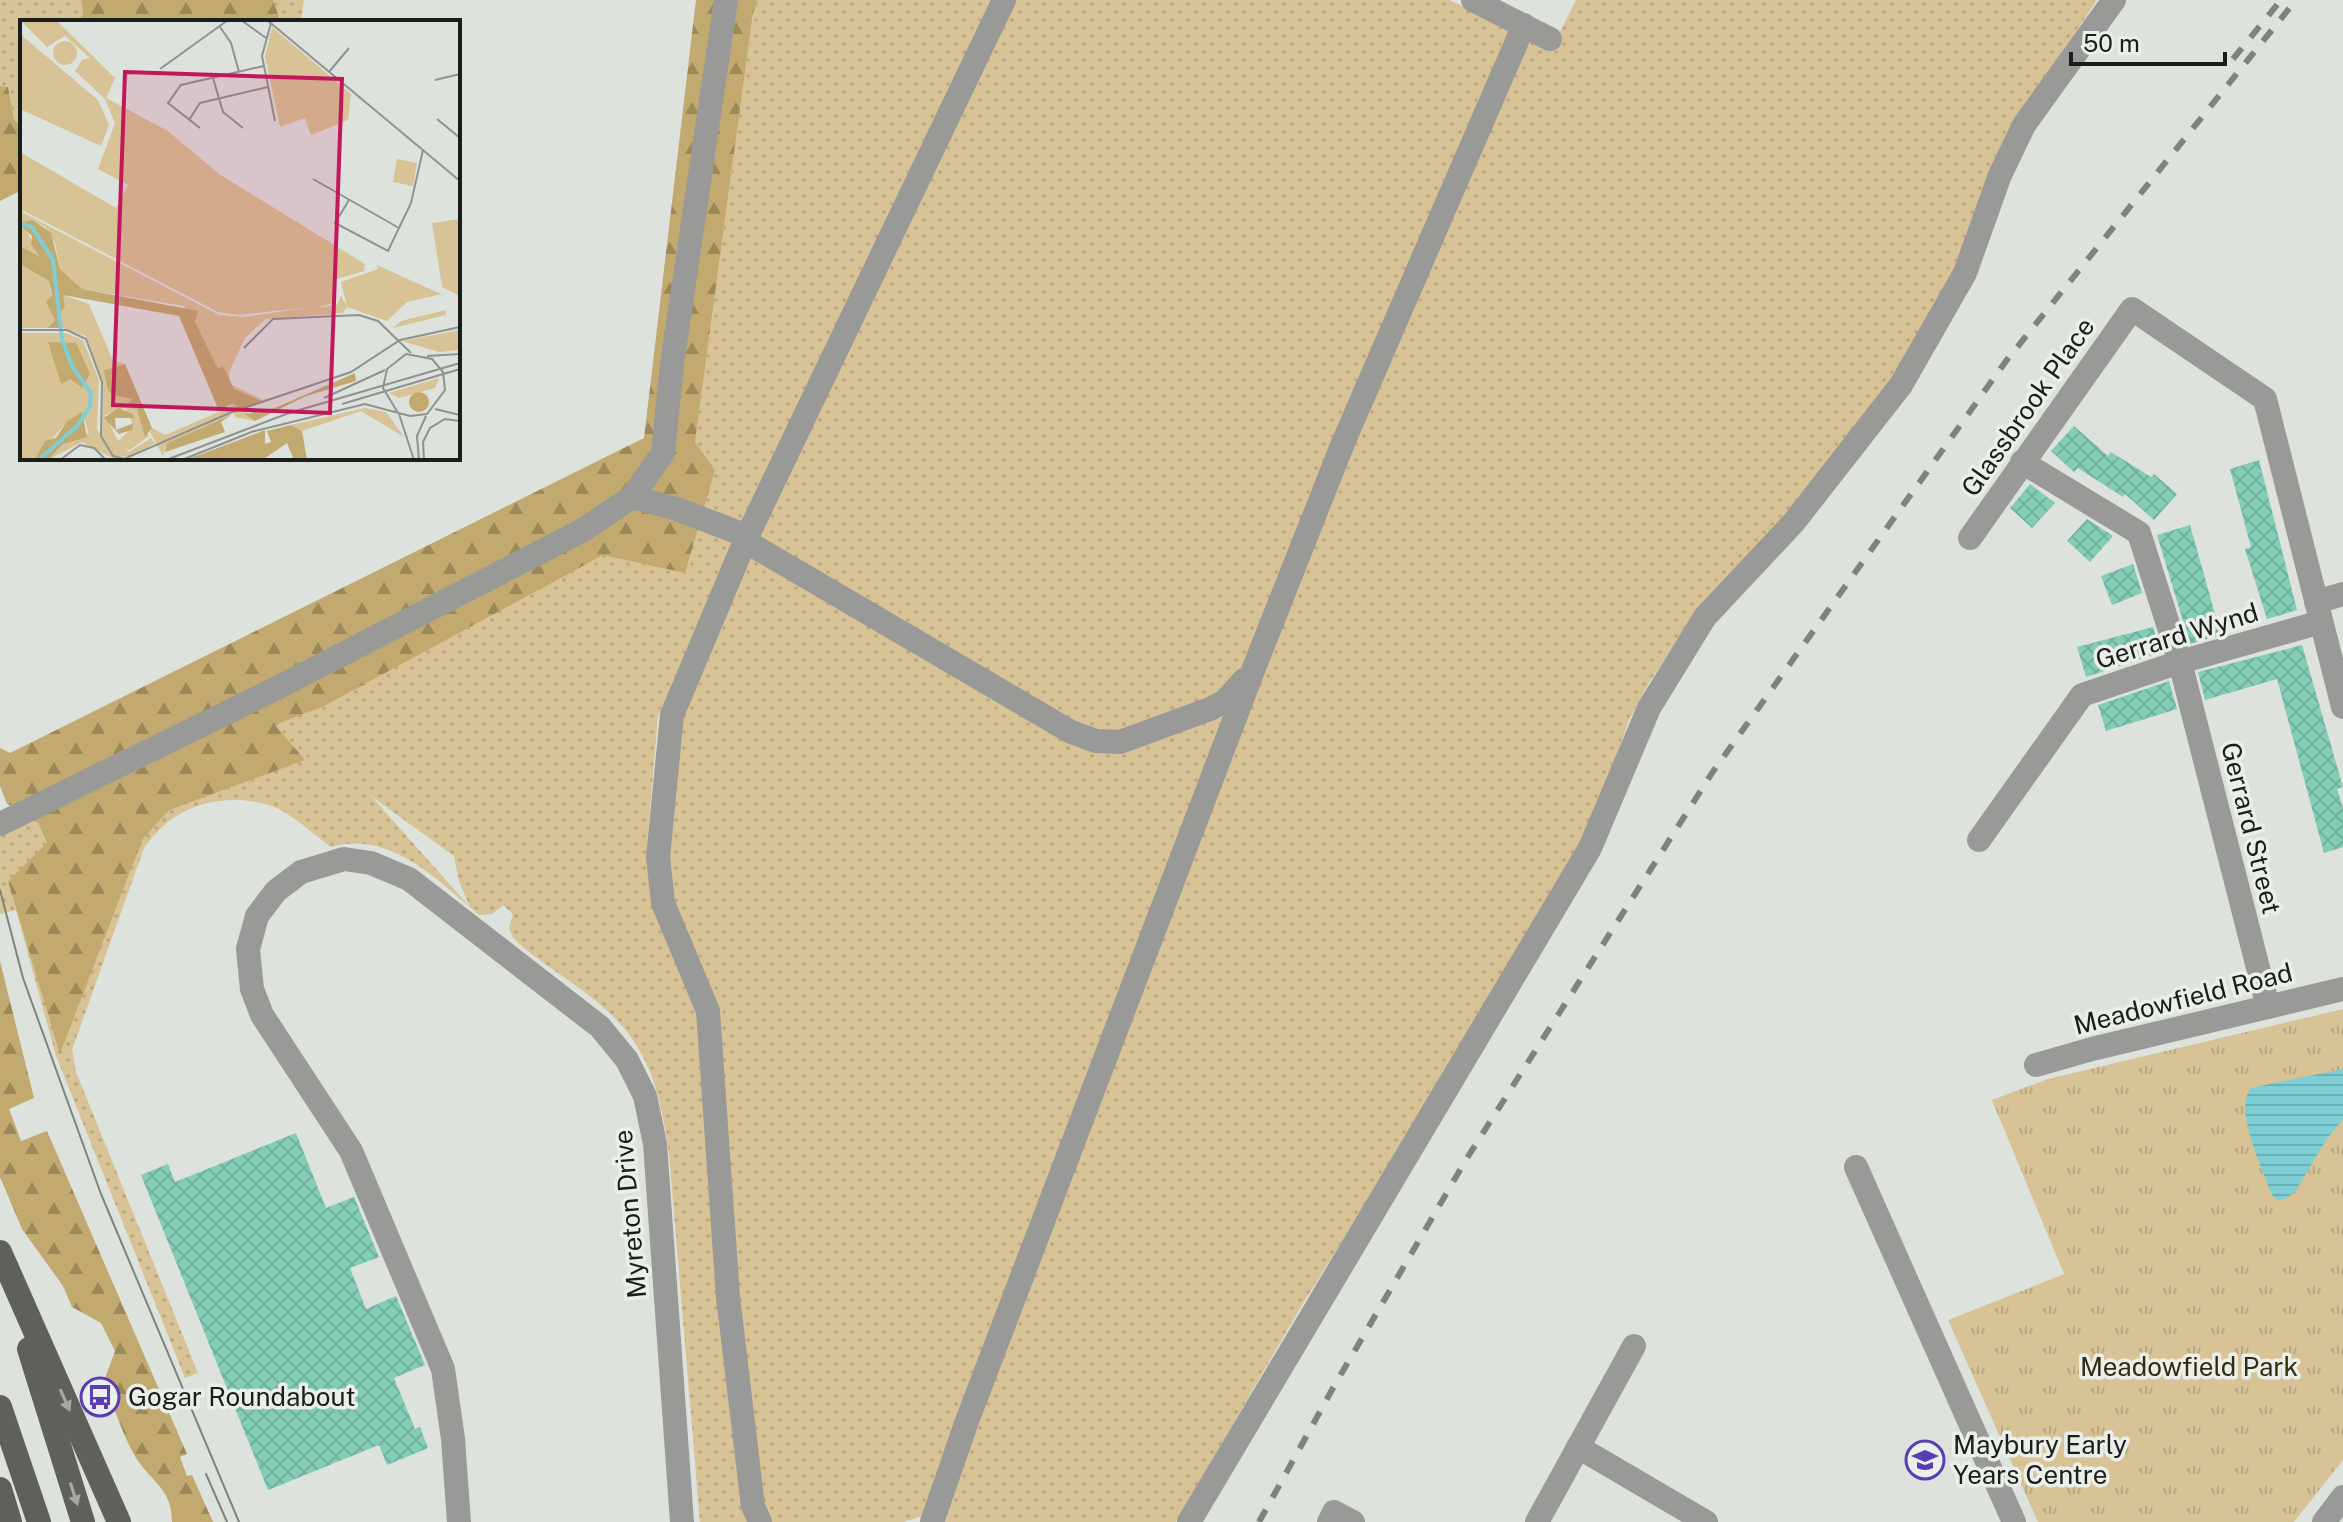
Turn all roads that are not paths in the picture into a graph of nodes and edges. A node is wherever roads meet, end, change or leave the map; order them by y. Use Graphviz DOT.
graph roads {
  1 [pos="726,0"];
  2 [pos="1004,0"];
  3 [pos="1473,0"];
  4 [pos="2114,0"];
  5 [pos="1524,25"];
  6 [pos="1550,39"];
  7 [pos="2022,462"];
  8 [pos="632,497"];
  9 [pos="744,537"];
  10 [pos="1970,538"];
  11 [pos="2343,594"];
  12 [pos="2319,612"];
  13 [pos="2180,662"];
  14 [pos="1254,668"];
  15 [pos="2343,707"];
  16 [pos="0,824"];
  17 [pos="1979,840"];
  18 [pos="2343,989"];
  19 [pos="2268,1007"];
  20 [pos="2036,1065"];
  21 [pos="1856,1167"];
  22 [pos="0,1252"];
  23 [pos="0,1259"];
  24 [pos="1634,1346"];
  25 [pos="0,1407"];
  26 [pos="1578,1447"];
  27 [pos="0,1489"];
  28 [pos="2343,1497"];
  29 [pos="10,1522"];
  30 [pos="39,1522"];
  31 [pos="83,1522"];
  32 [pos="119,1522"];
  33 [pos="459,1522"];
  34 [pos="682,1522"];
  35 [pos="760,1522"];
  36 [pos="932,1522"];
  37 [pos="1189,1522"];
  38 [pos="1537,1522"];
  39 [pos="1706,1522"];
  40 [pos="2014,1522"];
  41 [pos="2324,1522"];
  1 -- 8 [label="street"];
  2 -- 9 [label="street"];
  3 -- 5 [label="street"];
  4 -- 37 [label="street"];
  5 -- 6 [label="street"];
  5 -- 14 [label="street"];
  7 -- 10 [label="street, Glassbrook Place"];
  7 -- 12 [label="street, Glassbrook Place"];
  7 -- 13 [label="street, Gerrard Street"];
  8 -- 9 [label="street"];
  8 -- 16 [label="street"];
  9 -- 14 [label="street"];
  9 -- 35 [label="street"];
  11 -- 12 [label="street, Gerrard Wynd"];
  12 -- 13 [label="street, Gerrard Wynd"];
  12 -- 15 [label="street"];
  13 -- 17 [label="street, Gerrard Wynd"];
  13 -- 19 [label="street, Gerrard Street"];
  14 -- 36 [label="street"];
  18 -- 19 [label="street, Meadowfield Road"];
  19 -- 20 [label="street, Meadowfield Road"];
  21 -- 40 [label="street"];
  22 -- 32 [label="main road, one-way"];
  23 -- 31 [label="main road, one-way"];
  24 -- 26 [label="street"];
  25 -- 30 [label="main road"];
  26 -- 38 [label="street"];
  26 -- 39 [label="street"];
  27 -- 29 [label="main road"];
  28 -- 41 [label="street"];
  33 -- 34 [label="street, Myreton Drive"];
}
